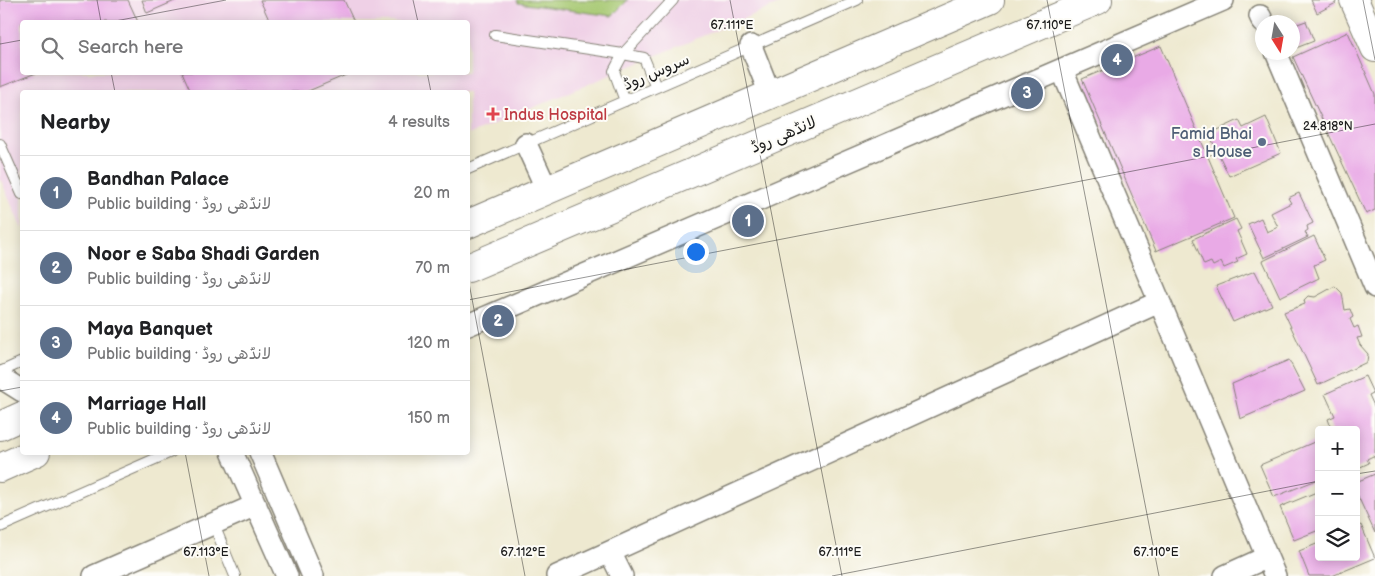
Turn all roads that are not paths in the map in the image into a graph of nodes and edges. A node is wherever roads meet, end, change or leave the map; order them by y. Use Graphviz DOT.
graph roads {
  1 [pos="673,0"];
  2 [pos="857,0"];
  3 [pos="990,0"];
  4 [pos="1098,0"];
  5 [pos="1223,0"];
  6 [pos="1354,0"];
  7 [pos="495,35"];
  8 [pos="751,46"];
  9 [pos="1375,48"];
  10 [pos="623,54"];
  11 [pos="1279,60"];
  12 [pos="1062,70"];
  13 [pos="656,87"];
  14 [pos="770,94"];
  15 [pos="625,101"];
  16 [pos="0,144"];
  17 [pos="526,144"];
  18 [pos="470,168"];
  19 [pos="20,189"];
  20 [pos="547,190"];
  21 [pos="470,223"];
  22 [pos="470,267"];
  23 [pos="1375,287"];
  24 [pos="1159,302"];
  25 [pos="470,324"];
  26 [pos="20,363"];
  27 [pos="0,372"];
  28 [pos="0,377"];
  29 [pos="20,390"];
  30 [pos="20,417"];
  31 [pos="0,426"];
  32 [pos="29,455"];
  33 [pos="164,455"];
  34 [pos="233,455"];
  35 [pos="261,455"];
  36 [pos="0,468"];
  37 [pos="256,505"];
  38 [pos="214,525"];
  39 [pos="0,527"];
  40 [pos="610,552"];
  41 [pos="1271,567"];
  42 [pos="136,568"];
  43 [pos="94,576"];
  44 [pos="235,576"];
  45 [pos="287,576"];
  46 [pos="313,576"];
  47 [pos="557,576"];
  48 [pos="622,576"];
  49 [pos="1224,576"];
  1 -- 10 [label="lane"];
  2 -- 8 [label="lane, سروس روڈ"];
  3 -- 14 [label="main road"];
  4 -- 22 [label="main road, لانڈھی روڈ"];
  5 -- 12 [label="street"];
  6 -- 9 [label="main road"];
  7 -- 10 [label="lane"];
  8 -- 13 [label="lane, سروس روڈ"];
  8 -- 14 [label="street"];
  10 -- 13 [label="lane"];
  10 -- 15 [label="lane"];
  11 -- 23 [label="street"];
  12 -- 24 [label="street"];
  12 -- 25 [label="street"];
  13 -- 15 [label="lane, سروس روڈ"];
  14 -- 20 [label="main road"];
  15 -- 17 [label="lane, سروس روڈ"];
  16 -- 19 [label="lane"];
  17 -- 18 [label="lane, سروس روڈ"];
  17 -- 20 [label="street"];
  20 -- 21 [label="main road"];
  24 -- 40 [label="street"];
  24 -- 41 [label="street"];
  26 -- 27 [label="lane"];
  28 -- 29 [label="street"];
  30 -- 31 [label="main road"];
  32 -- 36 [label="main road"];
  33 -- 39 [label="lane"];
  34 -- 37 [label="street"];
  35 -- 46 [label="street"];
  37 -- 38 [label="street"];
  37 -- 45 [label="street"];
  38 -- 42 [label="street"];
  38 -- 44 [label="lane"];
  40 -- 47 [label="street"];
  40 -- 48 [label="street"];
  41 -- 49 [label="street"];
  42 -- 43 [label="street"];
}
